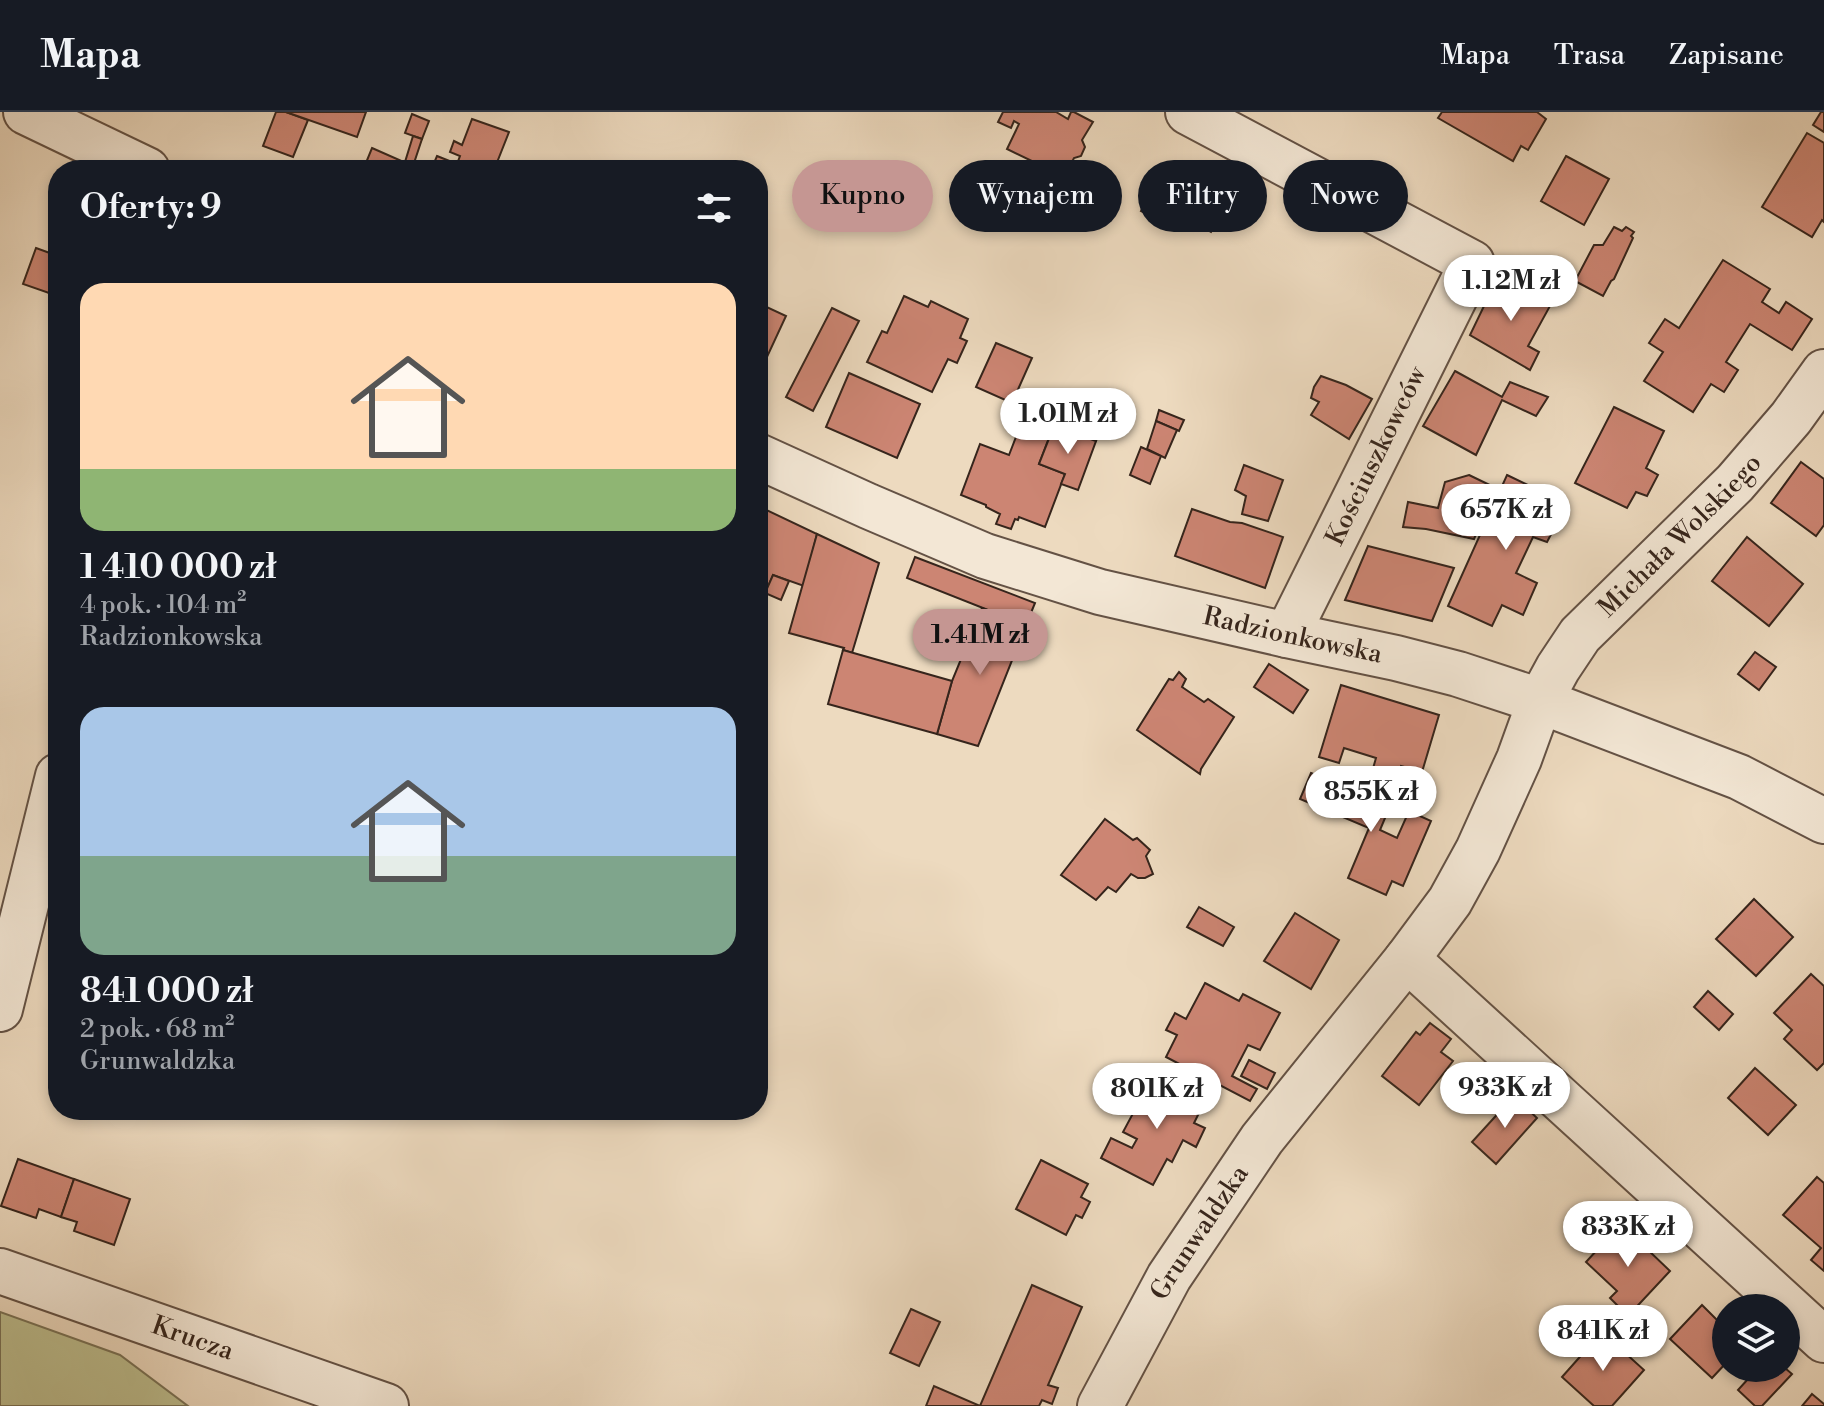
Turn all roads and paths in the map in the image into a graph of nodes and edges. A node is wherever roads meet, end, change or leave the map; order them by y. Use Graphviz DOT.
graph roads {
  1 [pos="26,112"];
  2 [pos="1188,112"];
  3 [pos="126,160"];
  4 [pos="1824,372"];
  5 [pos="768,461"];
  6 [pos="1287,635"];
  7 [pos="1540,701"];
  8 [pos="48,816"];
  9 [pos="1824,821"];
  10 [pos="1407,959"];
  11 [pos="0,1009"];
  12 [pos="0,1271"];
  13 [pos="1824,1340"];
  14 [pos="386,1406"];
  15 [pos="1100,1406"];
  1 -- 3 [label="street"];
  2 -- 6 [label="street, Kościuszkowców"];
  4 -- 7 [label="street, Michała Wolskiego"];
  5 -- 6 [label="street, Radzionkowska"];
  6 -- 7 [label="street, Radzionkowska"];
  7 -- 9 [label="street, Radzionkowska"];
  7 -- 10 [label="street, Grunwaldzka"];
  8 -- 11 [label="street"];
  10 -- 13 [label="street"];
  10 -- 15 [label="street, Grunwaldzka"];
  12 -- 14 [label="street, Krucza"];
}
